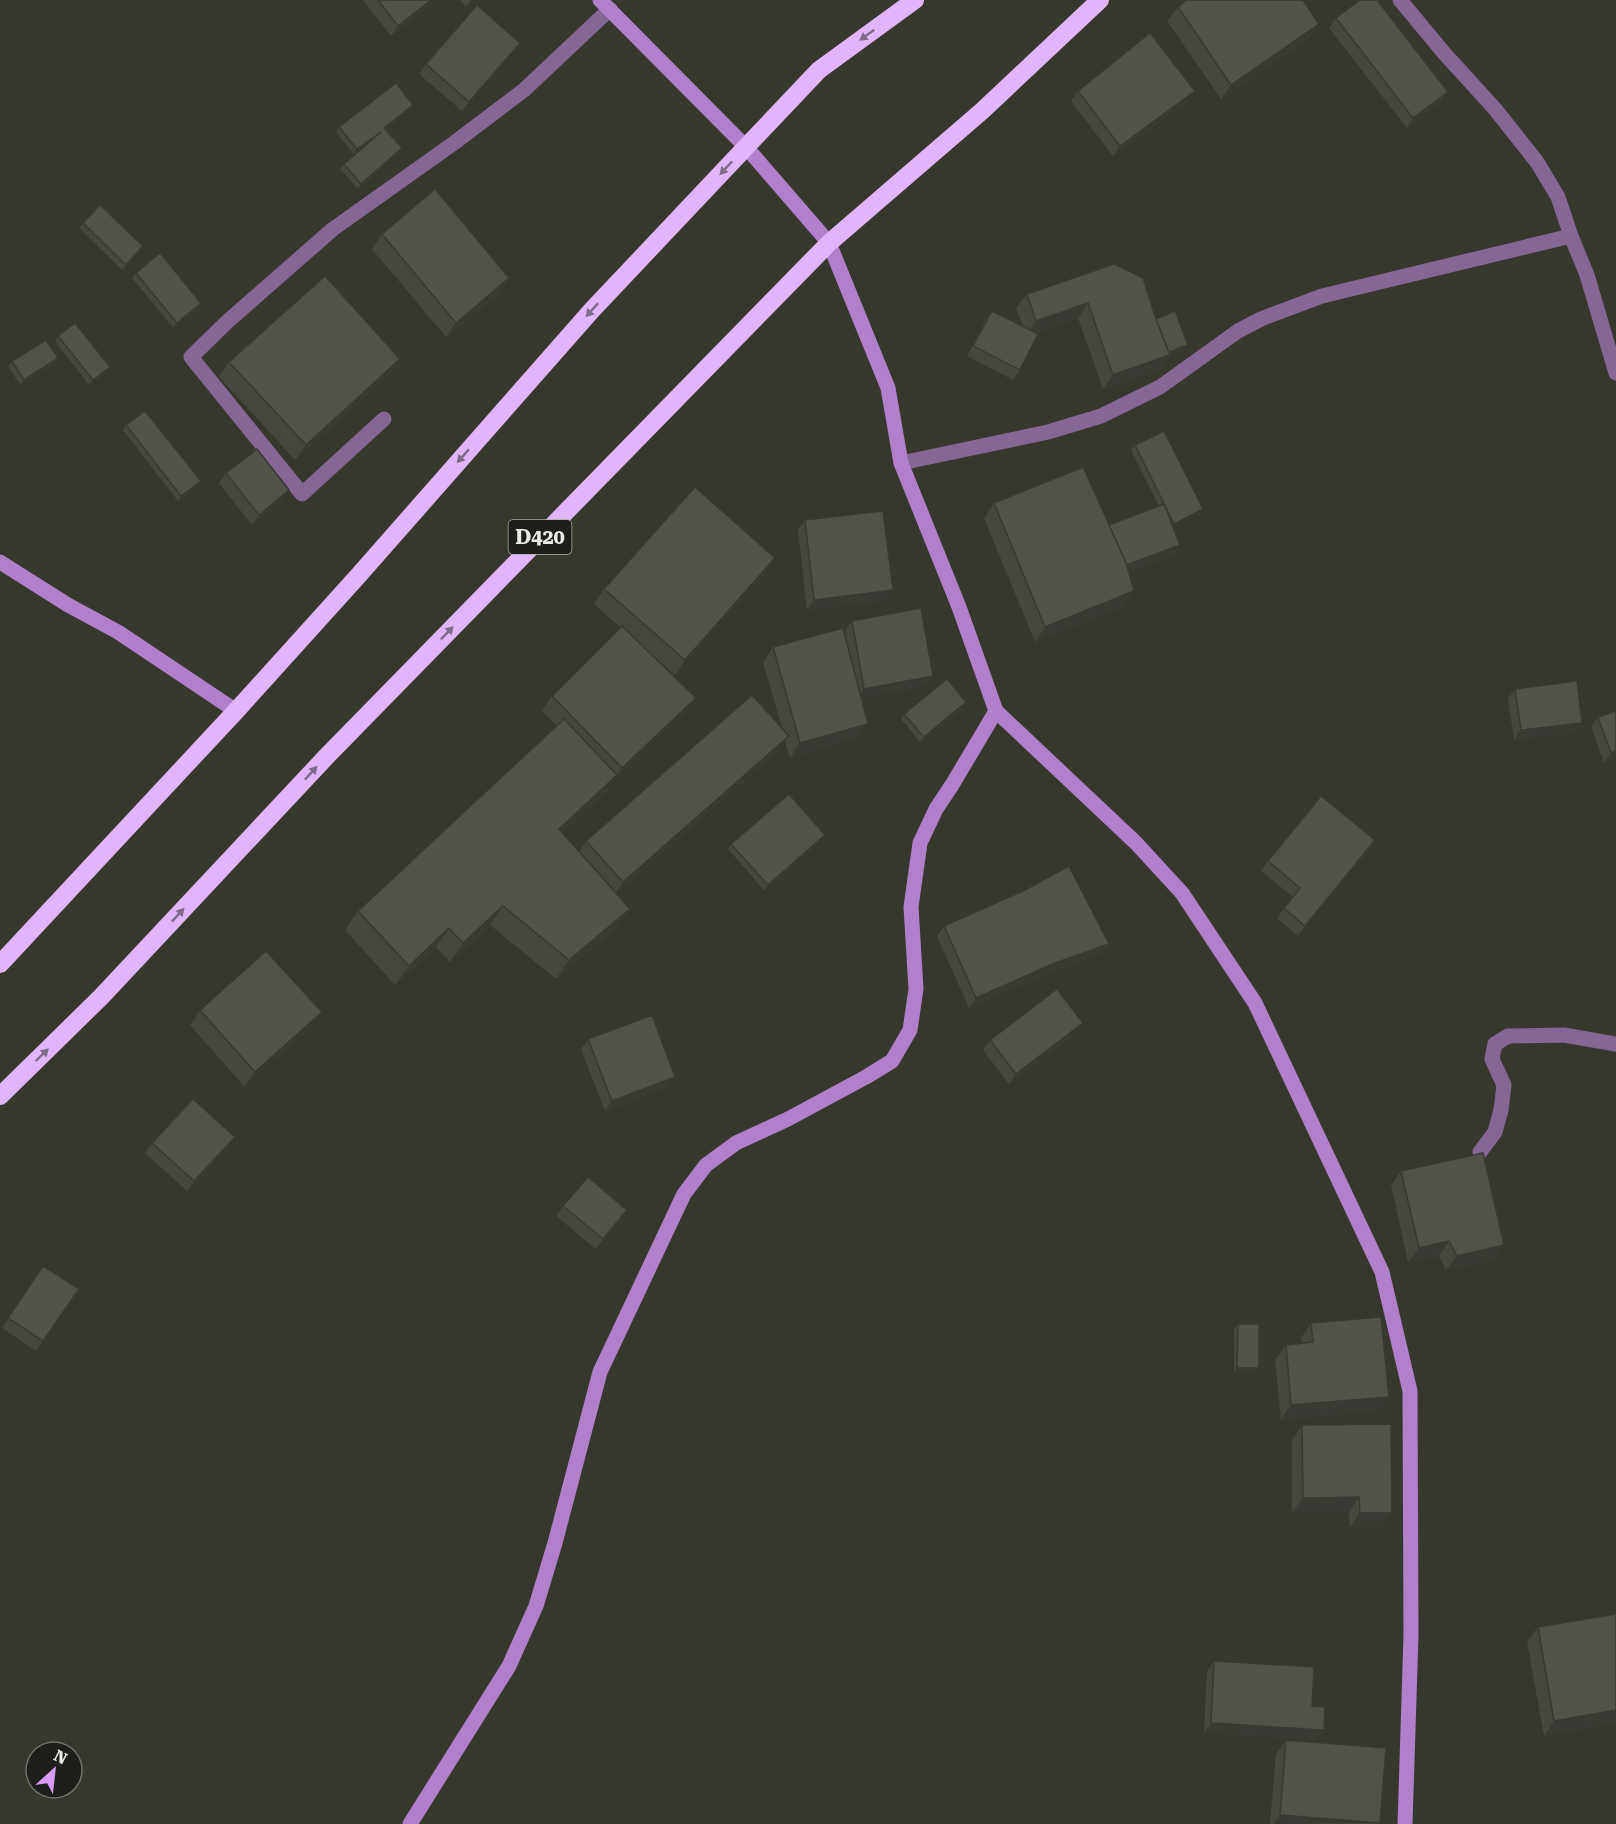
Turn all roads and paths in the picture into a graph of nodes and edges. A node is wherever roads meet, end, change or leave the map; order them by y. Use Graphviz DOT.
graph roads {
  1 [pos="915,0"];
  2 [pos="1100,0"];
  3 [pos="1400,0"];
  4 [pos="605,4"];
  5 [pos="746,147"];
  6 [pos="1571,236"];
  7 [pos="829,243"];
  8 [pos="1616,373"];
  9 [pos="384,419"];
  10 [pos="901,463"];
  11 [pos="0,562"];
  12 [pos="236,711"];
  13 [pos="996,711"];
  14 [pos="0,964"];
  15 [pos="1616,1044"];
  16 [pos="0,1096"];
  17 [pos="1480,1152"];
  18 [pos="411,1824"];
  19 [pos="1405,1824"];
  1 -- 5 [label="highway, one-way"];
  2 -- 7 [label="highway, D420"];
  3 -- 6 [label="street"];
  4 -- 5 [label="street"];
  4 -- 9 [label="street"];
  5 -- 7 [label="street"];
  5 -- 12 [label="highway, one-way"];
  6 -- 8 [label="street"];
  6 -- 10 [label="street"];
  7 -- 10 [label="street"];
  16 -- 7 [label="highway, D420, one-way"];
  10 -- 13 [label="street"];
  11 -- 12 [label="street"];
  12 -- 14 [label="highway"];
  13 -- 18 [label="street"];
  13 -- 19 [label="street"];
  15 -- 17 [label="street"];
}
